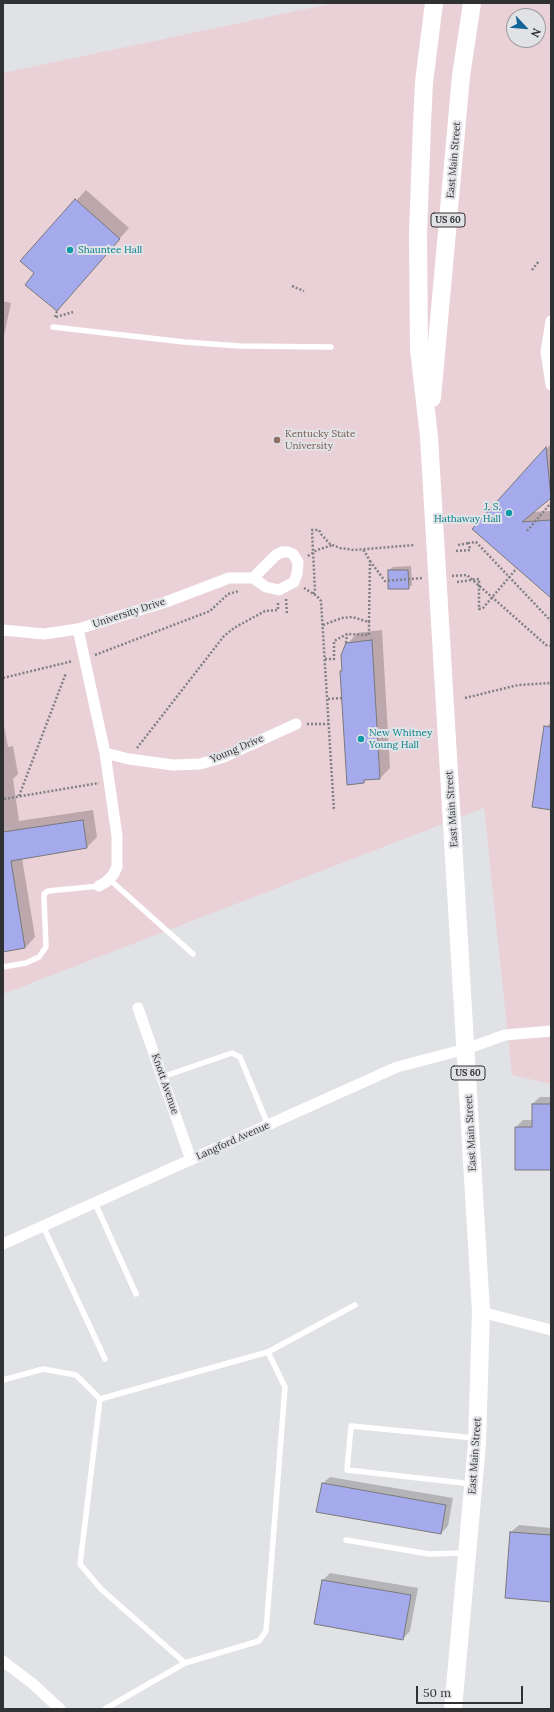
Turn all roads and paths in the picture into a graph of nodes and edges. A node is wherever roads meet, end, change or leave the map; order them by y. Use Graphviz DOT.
graph roads {
  1 [pos="434,3"];
  2 [pos="472,3"];
  3 [pos="539,262"];
  4 [pos="532,270"];
  5 [pos="292,286"];
  6 [pos="304,291"];
  7 [pos="57,311"];
  8 [pos="55,317"];
  9 [pos="551,321"];
  10 [pos="53,327"];
  11 [pos="331,347"];
  12 [pos="551,385"];
  13 [pos="429,437"];
  14 [pos="551,503"];
  15 [pos="527,531"];
  16 [pos="469,543"];
  17 [pos="333,545"];
  18 [pos="414,545"];
  19 [pos="458,545"];
  20 [pos="363,549"];
  21 [pos="456,550"];
  22 [pos="313,552"];
  23 [pos="370,561"];
  24 [pos="298,562"];
  25 [pos="517,568"];
  26 [pos="467,575"];
  27 [pos="253,578"];
  28 [pos="416,579"];
  29 [pos="294,582"];
  30 [pos="457,582"];
  31 [pos="242,590"];
  32 [pos="283,593"];
  33 [pos="313,594"];
  34 [pos="491,598"];
  35 [pos="287,614"];
  36 [pos="551,621"];
  37 [pos="369,622"];
  38 [pos="323,626"];
  39 [pos="78,629"];
  40 [pos="3,630"];
  41 [pos="347,634"];
  42 [pos="346,643"];
  43 [pos="551,646"];
  44 [pos="91,657"];
  45 [pos="326,659"];
  46 [pos="68,662"];
  47 [pos="66,673"];
  48 [pos="3,678"];
  49 [pos="551,683"];
  50 [pos="342,698"];
  51 [pos="465,698"];
  52 [pos="328,699"];
  53 [pos="296,724"];
  54 [pos="329,724"];
  55 [pos="105,753"];
  56 [pos="129,759"];
  57 [pos="109,782"];
  58 [pos="19,796"];
  59 [pos="4,799"];
  60 [pos="334,811"];
  61 [pos="109,879"];
  62 [pos="99,886"];
  63 [pos="193,954"];
  64 [pos="3,967"];
  65 [pos="138,1008"];
  66 [pos="551,1031"];
  67 [pos="466,1049"];
  68 [pos="162,1077"];
  69 [pos="268,1125"];
  70 [pos="191,1160"];
  71 [pos="95,1203"];
  72 [pos="43,1226"];
  73 [pos="3,1244"];
  74 [pos="136,1294"];
  75 [pos="354,1305"];
  76 [pos="481,1312"];
  77 [pos="551,1330"];
  78 [pos="268,1352"];
  79 [pos="104,1359"];
  80 [pos="3,1380"];
  81 [pos="100,1399"];
  82 [pos="477,1439"];
  83 [pos="473,1484"];
  84 [pos="346,1540"];
  85 [pos="467,1553"];
  86 [pos="3,1661"];
  87 [pos="185,1663"];
  88 [pos="60,1709"];
  89 [pos="104,1709"];
  90 [pos="454,1709"];
  1 -- 13 [label="main road, East Main Street / US 60"];
  2 -- 13 [label="main road, East Main Street / US 60"];
  3 -- 4 [label="path"];
  5 -- 6 [label="path"];
  7 -- 8 [label="path"];
  9 -- 12 [label="street"];
  10 -- 11 [label="lane"];
  13 -- 67 [label="main road, East Main Street / US 60"];
  14 -- 15 [label="path"];
  16 -- 19 [label="path"];
  16 -- 21 [label="path"];
  16 -- 36 [label="path"];
  17 -- 20 [label="path"];
  17 -- 22 [label="path"];
  17 -- 22 [label="path"];
  18 -- 20 [label="path"];
  20 -- 23 [label="path"];
  22 -- 24 [label="path"];
  22 -- 33 [label="path"];
  23 -- 28 [label="path"];
  23 -- 37 [label="path"];
  24 -- 27 [label="street"];
  24 -- 29 [label="street"];
  25 -- 34 [label="path"];
  26 -- 34 [label="path"];
  27 -- 32 [label="street"];
  27 -- 39 [label="street, University Drive"];
  29 -- 32 [label="street"];
  29 -- 33 [label="path"];
  30 -- 34 [label="path"];
  31 -- 44 [label="path"];
  32 -- 35 [label="path"];
  32 -- 56 [label="path"];
  33 -- 38 [label="path"];
  34 -- 43 [label="path"];
  37 -- 38 [label="path"];
  37 -- 41 [label="path"];
  38 -- 45 [label="path"];
  39 -- 40 [label="street, University Drive"];
  39 -- 55 [label="street"];
  41 -- 42 [label="path"];
  41 -- 45 [label="path"];
  45 -- 52 [label="path"];
  46 -- 48 [label="path"];
  47 -- 58 [label="path"];
  49 -- 51 [label="path"];
  50 -- 52 [label="path"];
  52 -- 54 [label="path"];
  53 -- 54 [label="path"];
  53 -- 56 [label="street, Young Drive"];
  54 -- 60 [label="path"];
  55 -- 56 [label="street, Young Drive"];
  55 -- 57 [label="street"];
  57 -- 58 [label="path"];
  57 -- 61 [label="street"];
  58 -- 59 [label="path"];
  61 -- 62 [label="street"];
  61 -- 63 [label="lane"];
  62 -- 64 [label="lane"];
  65 -- 68 [label="street, Knott Avenue"];
  66 -- 67 [label="street, Langford Avenue"];
  67 -- 69 [label="street, Langford Avenue"];
  67 -- 76 [label="main road, East Main Street / US 60"];
  68 -- 69 [label="lane"];
  68 -- 70 [label="street, Knott Avenue"];
  69 -- 70 [label="street, Langford Avenue"];
  70 -- 71 [label="street, Langford Avenue"];
  71 -- 72 [label="street, Langford Avenue"];
  71 -- 74 [label="lane"];
  72 -- 73 [label="street, Langford Avenue"];
  72 -- 79 [label="lane"];
  75 -- 78 [label="lane"];
  76 -- 77 [label="street"];
  76 -- 82 [label="main road, East Main Street / US 60"];
  78 -- 81 [label="lane"];
  78 -- 87 [label="lane"];
  80 -- 81 [label="lane"];
  81 -- 87 [label="lane"];
  82 -- 83 [label="main road, East Main Street / US 60"];
  82 -- 83 [label="lane"];
  83 -- 85 [label="main road, East Main Street / US 60"];
  84 -- 85 [label="lane"];
  85 -- 90 [label="main road, East Main Street / US 60"];
  86 -- 88 [label="street"];
  87 -- 89 [label="lane"];
}
